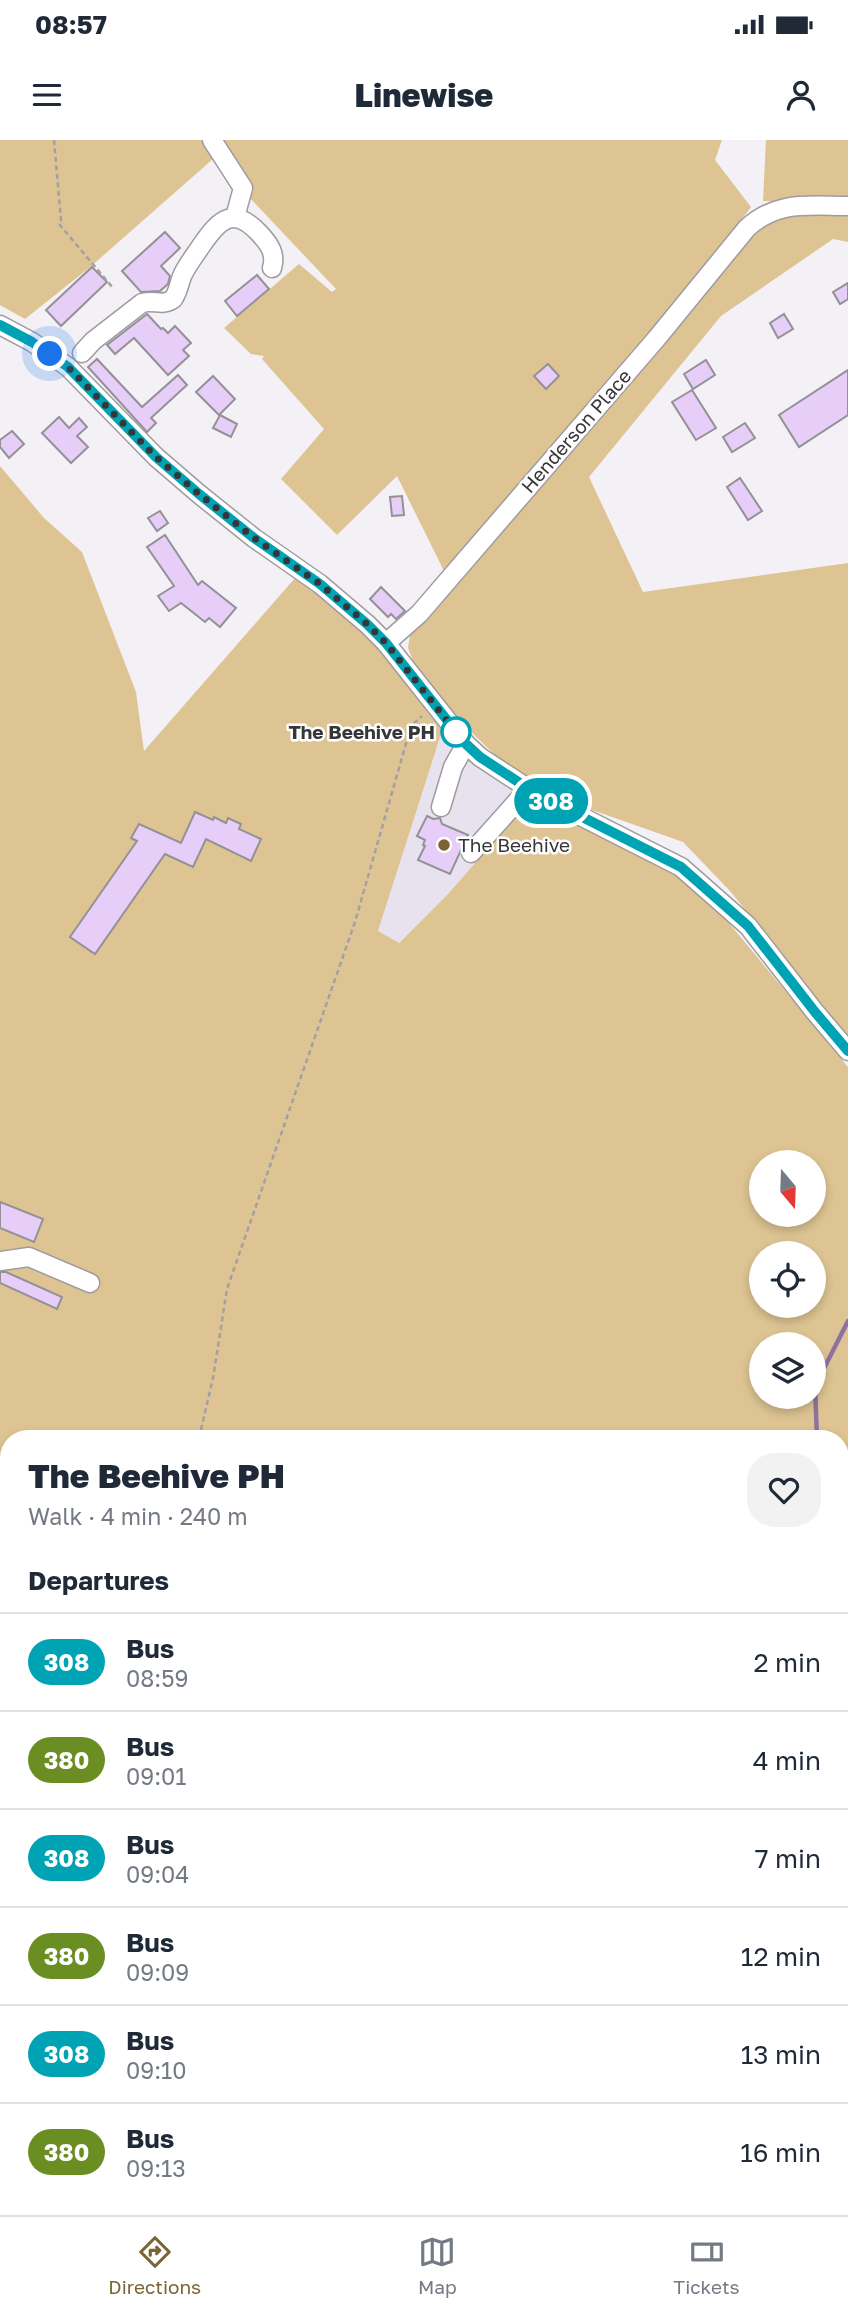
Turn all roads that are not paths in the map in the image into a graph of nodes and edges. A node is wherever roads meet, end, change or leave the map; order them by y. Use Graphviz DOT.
graph roads {
  1 [pos="212,140"];
  2 [pos="848,206"];
  3 [pos="234,217"];
  4 [pos="272,268"];
  5 [pos="0,325"];
  6 [pos="82,353"];
  7 [pos="386,643"];
  8 [pos="466,744"];
  9 [pos="528,789"];
  10 [pos="441,807"];
  11 [pos="471,853"];
  12 [pos="848,1051"];
  13 [pos="0,1261"];
  14 [pos="90,1283"];
  1 -- 3 [label="street"];
  2 -- 7 [label="street, Henderson Place"];
  3 -- 4 [label="street"];
  3 -- 6 [label="street"];
  5 -- 7 [label="street"];
  7 -- 8 [label="street"];
  8 -- 9 [label="street"];
  8 -- 10 [label="street"];
  9 -- 11 [label="street"];
  9 -- 12 [label="street"];
  13 -- 14 [label="street"];
}
